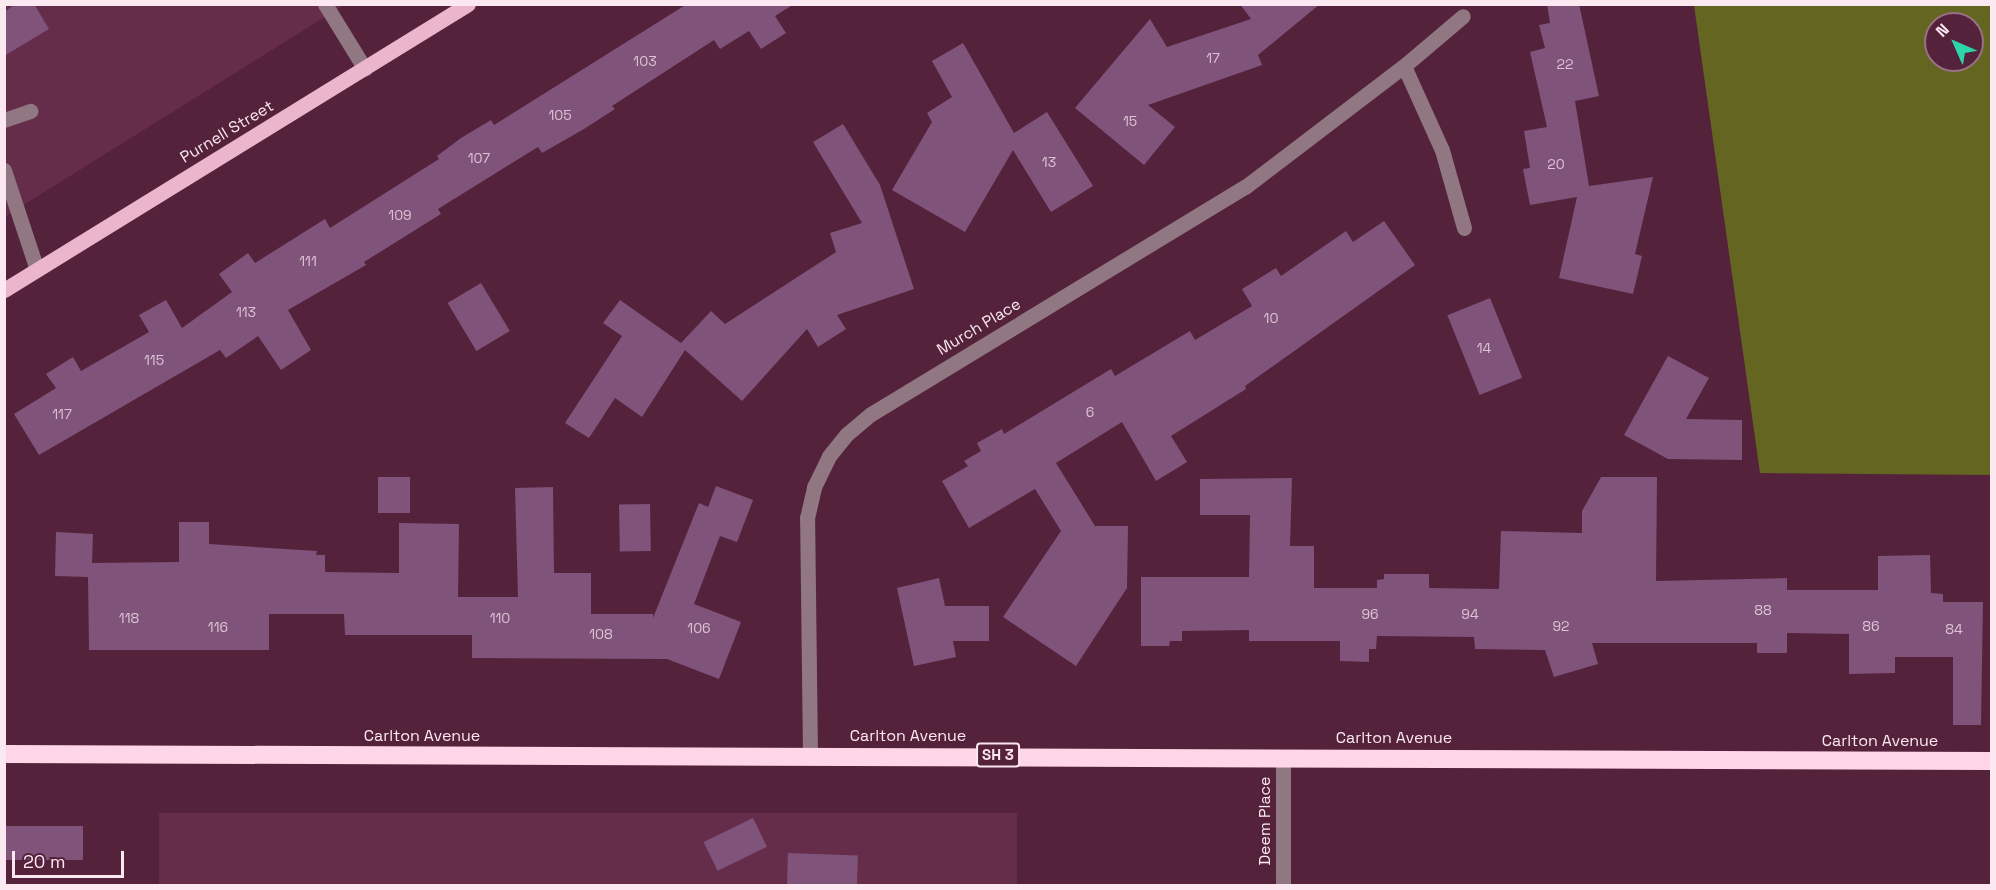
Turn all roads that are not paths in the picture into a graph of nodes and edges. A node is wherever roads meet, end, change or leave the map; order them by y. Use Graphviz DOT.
graph roads {
  1 [pos="325,4"];
  2 [pos="468,4"];
  3 [pos="1463,16"];
  4 [pos="1404,66"];
  5 [pos="364,69"];
  6 [pos="30,111"];
  7 [pos="4,120"];
  8 [pos="4,170"];
  9 [pos="1464,228"];
  10 [pos="37,270"];
  11 [pos="4,290"];
  12 [pos="4,754"];
  13 [pos="810,755"];
  14 [pos="1282,757"];
  15 [pos="1992,761"];
  16 [pos="1283,885"];
  1 -- 5 [label="street"];
  2 -- 5 [label="main road, Purnell Street"];
  3 -- 4 [label="street, Murch Place"];
  4 -- 9 [label="street"];
  4 -- 13 [label="street, Murch Place"];
  5 -- 10 [label="main road, Purnell Street"];
  6 -- 7 [label="street"];
  8 -- 10 [label="street"];
  10 -- 11 [label="main road, Purnell Street"];
  12 -- 13 [label="highway, Carlton Avenue / SH 3"];
  13 -- 14 [label="highway, Carlton Avenue / SH 3"];
  14 -- 15 [label="highway, Carlton Avenue / SH 3"];
  14 -- 16 [label="street, Deem Place"];
}
